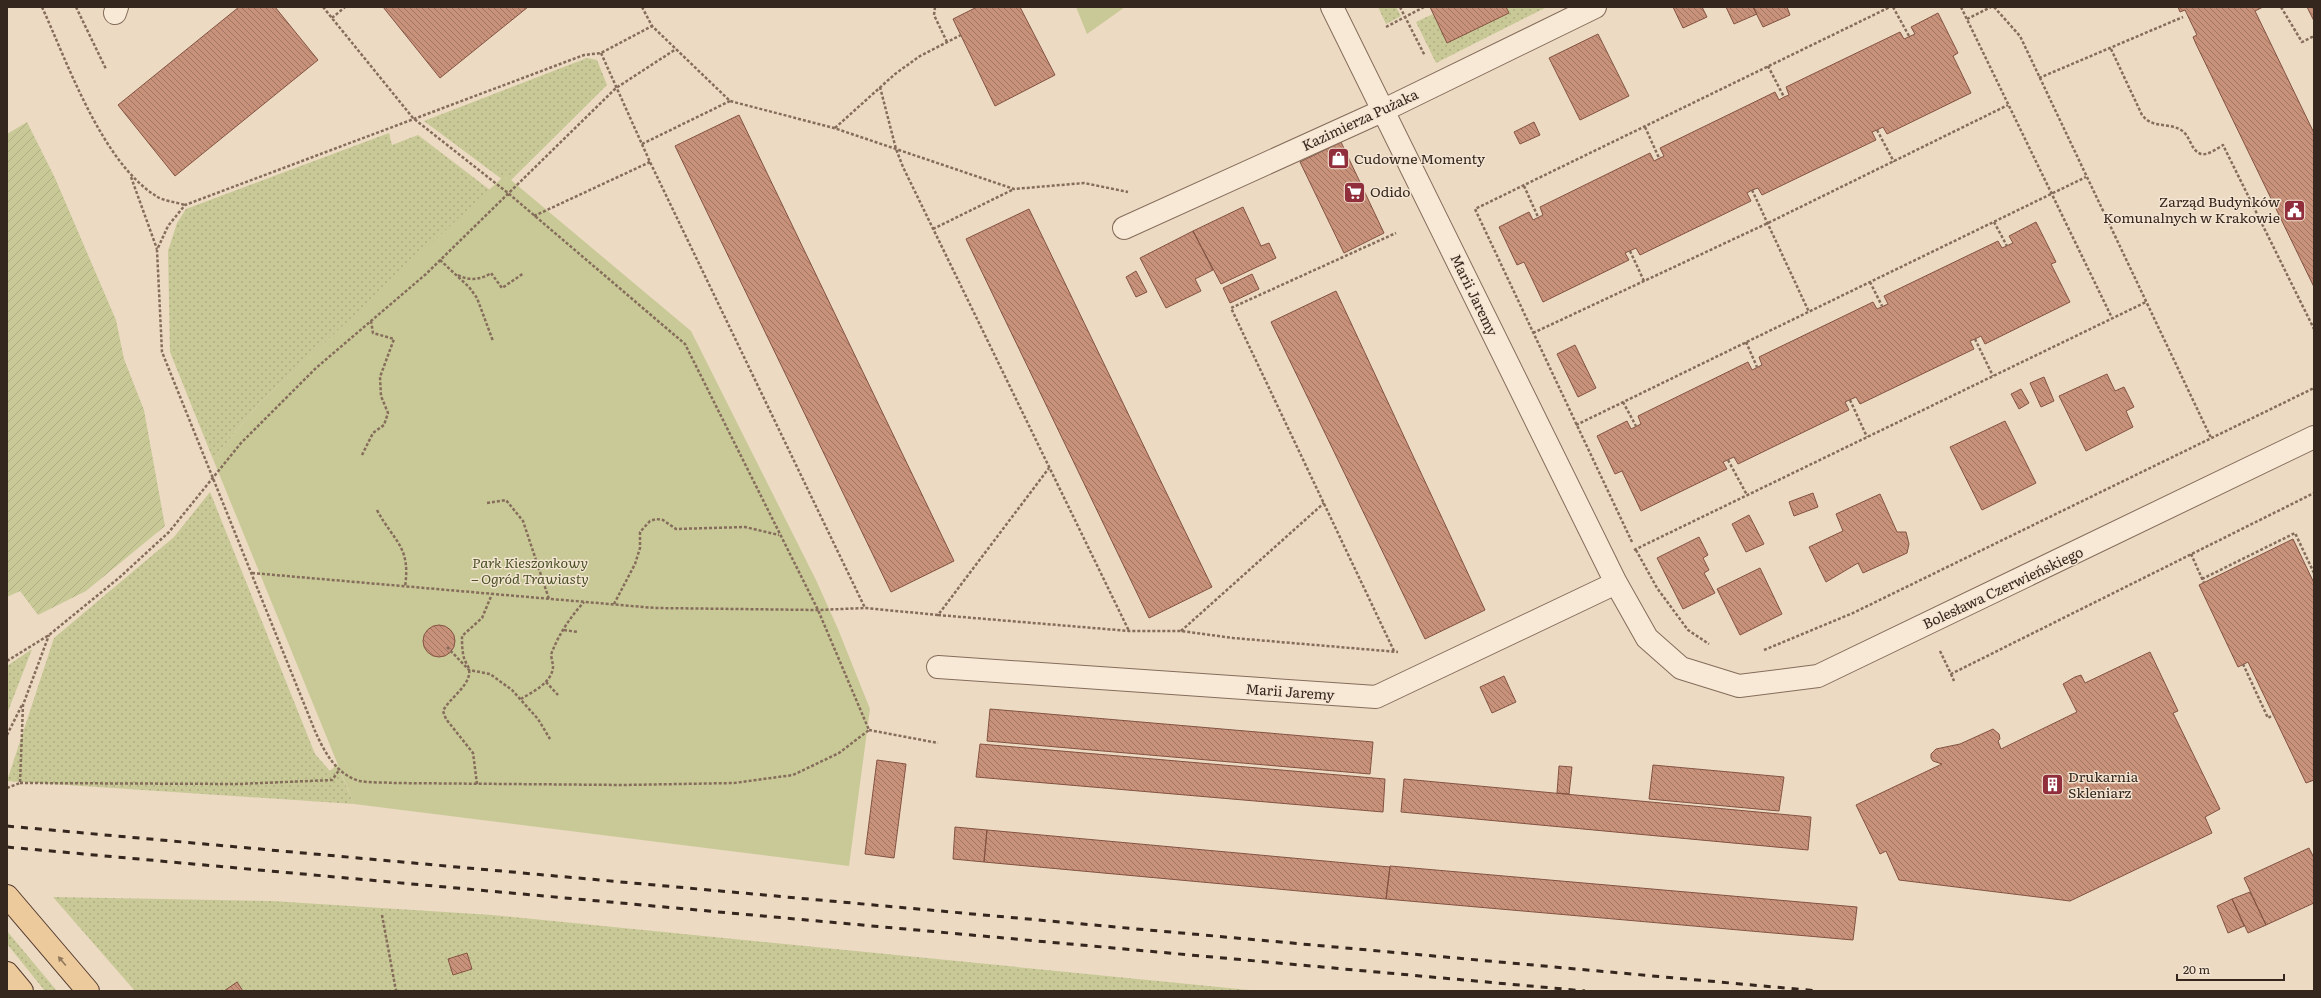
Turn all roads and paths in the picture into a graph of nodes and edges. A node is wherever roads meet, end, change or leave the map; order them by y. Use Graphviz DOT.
graph roads {
  1 [pos="42,7"];
  2 [pos="76,7"];
  3 [pos="323,7"];
  4 [pos="345,7"];
  5 [pos="642,7"];
  6 [pos="935,7"];
  7 [pos="1332,7"];
  8 [pos="1400,7"];
  9 [pos="1424,7"];
  10 [pos="1595,7"];
  11 [pos="1892,7"];
  12 [pos="1961,7"];
  13 [pos="1991,7"];
  14 [pos="1994,7"];
  15 [pos="2281,7"];
  16 [pos="1405,17"];
  17 [pos="2183,17"];
  18 [pos="332,18"];
  19 [pos="1967,19"];
  20 [pos="652,26"];
  21 [pos="1386,27"];
  22 [pos="961,35"];
  23 [pos="1910,36"];
  24 [pos="2314,36"];
  25 [pos="947,42"];
  26 [pos="676,49"];
  27 [pos="2111,49"];
  28 [pos="600,53"];
  29 [pos="1428,62"];
  30 [pos="1768,66"];
  31 [pos="106,69"];
  32 [pos="2039,78"];
  33 [pos="880,87"];
  34 [pos="616,88"];
  35 [pos="1784,97"];
  36 [pos="730,101"];
  37 [pos="2008,105"];
  38 [pos="1382,112"];
  39 [pos="413,118"];
  40 [pos="1645,127"];
  41 [pos="834,128"];
  42 [pos="1877,130"];
  43 [pos="642,144"];
  44 [pos="896,149"];
  45 [pos="1659,158"];
  46 [pos="650,162"];
  47 [pos="1894,162"];
  48 [pos="131,176"];
  49 [pos="2086,177"];
  50 [pos="1524,186"];
  51 [pos="1014,189"];
  52 [pos="1752,190"];
  53 [pos="1129,192"];
  54 [pos="508,194"];
  55 [pos="2051,194"];
  56 [pos="185,205"];
  57 [pos="534,216"];
  58 [pos="1538,217"];
  59 [pos="1994,222"];
  60 [pos="1768,223"];
  61 [pos="1124,228"];
  62 [pos="933,229"];
  63 [pos="1396,233"];
  64 [pos="2007,246"];
  65 [pos="157,250"];
  66 [pos="1630,251"];
  67 [pos="440,260"];
  68 [pos="524,273"];
  69 [pos="456,274"];
  70 [pos="1644,281"];
  71 [pos="1870,282"];
  72 [pos="2146,302"];
  73 [pos="1882,306"];
  74 [pos="1809,312"];
  75 [pos="2112,318"];
  76 [pos="371,321"];
  77 [pos="2314,329"];
  78 [pos="1533,333"];
  79 [pos="1975,339"];
  80 [pos="493,341"];
  81 [pos="1746,342"];
  82 [pos="1756,367"];
  83 [pos="1993,376"];
  84 [pos="2314,388"];
  85 [pos="1850,400"];
  86 [pos="1623,402"];
  87 [pos="1576,425"];
  88 [pos="1636,426"];
  89 [pos="1867,437"];
  90 [pos="2314,437"];
  91 [pos="2211,438"];
  92 [pos="362,455"];
  93 [pos="1728,460"];
  94 [pos="1049,468"];
  95 [pos="213,479"];
  96 [pos="2314,493"];
  97 [pos="1747,495"];
  98 [pos="487,503"];
  99 [pos="1324,503"];
  100 [pos="377,510"];
  101 [pos="780,535"];
  102 [pos="1635,549"];
  103 [pos="2190,554"];
  104 [pos="1607,563"];
  105 [pos="252,573"];
  106 [pos="2314,573"];
  107 [pos="1616,583"];
  108 [pos="406,587"];
  109 [pos="492,594"];
  110 [pos="549,599"];
  111 [pos="584,602"];
  112 [pos="614,605"];
  113 [pos="865,608"];
  114 [pos="818,610"];
  115 [pos="938,615"];
  116 [pos="1928,623"];
  117 [pos="564,630"];
  118 [pos="1180,631"];
  119 [pos="578,632"];
  120 [pos="1129,632"];
  121 [pos="49,635"];
  122 [pos="447,647"];
  123 [pos="1714,647"];
  124 [pos="1394,652"];
  125 [pos="1401,652"];
  126 [pos="1762,652"];
  127 [pos="7,661"];
  128 [pos="2243,664"];
  129 [pos="938,668"];
  130 [pos="1681,668"];
  131 [pos="469,670"];
  132 [pos="1951,674"];
  133 [pos="1954,681"];
  134 [pos="546,682"];
  135 [pos="558,695"];
  136 [pos="521,699"];
  137 [pos="23,705"];
  138 [pos="2273,715"];
  139 [pos="868,730"];
  140 [pos="7,735"];
  141 [pos="550,739"];
  142 [pos="938,744"];
  143 [pos="340,769"];
  144 [pos="20,783"];
  145 [pos="477,784"];
  146 [pos="7,788"];
  147 [pos="10,900"];
  148 [pos="382,915"];
  149 [pos="7,973"];
  150 [pos="22,991"];
  151 [pos="88,991"];
  152 [pos="396,991"];
  1 -- 48 [label="path"];
  2 -- 31 [label="path"];
  3 -- 18 [label="path"];
  4 -- 18 [label="path"];
  5 -- 20 [label="path"];
  6 -- 25 [label="path"];
  7 -- 38 [label="street, Marii Jaremy"];
  8 -- 16 [label="path"];
  9 -- 16 [label="path"];
  10 -- 38 [label="street, Kazimierza Pużaka"];
  11 -- 23 [label="path"];
  11 -- 30 [label="path"];
  12 -- 19 [label="path"];
  13 -- 19 [label="path"];
  14 -- 32 [label="path"];
  15 -- 24 [label="path"];
  16 -- 21 [label="path"];
  16 -- 29 [label="path"];
  17 -- 27 [label="path"];
  18 -- 39 [label="path"];
  19 -- 37 [label="path"];
  20 -- 26 [label="path"];
  20 -- 28 [label="path"];
  22 -- 25 [label="path"];
  25 -- 33 [label="path"];
  26 -- 34 [label="path"];
  26 -- 36 [label="path"];
  27 -- 32 [label="path"];
  27 -- 77 [label="path"];
  28 -- 34 [label="path"];
  28 -- 39 [label="path"];
  30 -- 35 [label="path"];
  30 -- 40 [label="path"];
  32 -- 49 [label="path"];
  33 -- 41 [label="path"];
  33 -- 44 [label="path"];
  34 -- 43 [label="path"];
  34 -- 54 [label="path"];
  36 -- 41 [label="path"];
  36 -- 43 [label="path"];
  37 -- 47 [label="path"];
  37 -- 55 [label="path"];
  38 -- 61 [label="street, Kazimierza Pużaka"];
  38 -- 104 [label="street, Marii Jaremy"];
  39 -- 54 [label="path"];
  39 -- 56 [label="path"];
  40 -- 45 [label="path"];
  40 -- 50 [label="path"];
  41 -- 44 [label="path"];
  42 -- 47 [label="path"];
  43 -- 46 [label="path"];
  44 -- 51 [label="path"];
  44 -- 62 [label="path"];
  46 -- 57 [label="path"];
  46 -- 113 [label="path"];
  47 -- 60 [label="path"];
  48 -- 56 [label="path"];
  48 -- 65 [label="path"];
  49 -- 55 [label="path"];
  49 -- 72 [label="path"];
  50 -- 58 [label="path"];
  50 -- 78 [label="path"];
  51 -- 53 [label="path"];
  51 -- 62 [label="path"];
  52 -- 60 [label="path"];
  54 -- 57 [label="path"];
  54 -- 67 [label="path"];
  55 -- 59 [label="path"];
  55 -- 75 [label="path"];
  56 -- 65 [label="path"];
  57 -- 101 [label="path"];
  59 -- 64 [label="path"];
  59 -- 71 [label="path"];
  60 -- 70 [label="path"];
  60 -- 74 [label="path"];
  62 -- 94 [label="path"];
  63 -- 99 [label="path"];
  65 -- 95 [label="path"];
  66 -- 70 [label="path"];
  67 -- 69 [label="path"];
  67 -- 76 [label="path"];
  68 -- 69 [label="path"];
  69 -- 80 [label="path"];
  70 -- 78 [label="path"];
  71 -- 73 [label="path"];
  71 -- 74 [label="path"];
  72 -- 75 [label="path"];
  72 -- 91 [label="path"];
  74 -- 81 [label="path"];
  75 -- 83 [label="path"];
  76 -- 92 [label="path"];
  76 -- 95 [label="path"];
  78 -- 87 [label="path"];
  79 -- 83 [label="path"];
  81 -- 82 [label="path"];
  81 -- 86 [label="path"];
  83 -- 89 [label="path"];
  84 -- 91 [label="path"];
  85 -- 89 [label="path"];
  86 -- 87 [label="path"];
  86 -- 88 [label="path"];
  87 -- 102 [label="path"];
  89 -- 97 [label="path"];
  90 -- 116 [label="street, Bolesława Czerwieńskiego"];
  91 -- 126 [label="path"];
  93 -- 97 [label="path"];
  94 -- 115 [label="path"];
  94 -- 120 [label="path"];
  95 -- 105 [label="path"];
  95 -- 121 [label="path"];
  96 -- 103 [label="path"];
  97 -- 102 [label="path"];
  98 -- 110 [label="path"];
  99 -- 118 [label="path"];
  99 -- 124 [label="path"];
  100 -- 108 [label="path"];
  101 -- 112 [label="path"];
  101 -- 114 [label="path"];
  102 -- 104 [label="path"];
  102 -- 123 [label="path"];
  103 -- 106 [label="path"];
  103 -- 132 [label="path"];
  104 -- 107 [label="street, Marii Jaremy"];
  105 -- 108 [label="path"];
  105 -- 143 [label="path"];
  107 -- 129 [label="street, Marii Jaremy"];
  107 -- 130 [label="street, Marii Jaremy"];
  108 -- 109 [label="path"];
  109 -- 110 [label="path"];
  109 -- 131 [label="path"];
  110 -- 111 [label="path"];
  111 -- 112 [label="path"];
  111 -- 117 [label="path"];
  112 -- 114 [label="path"];
  113 -- 114 [label="path"];
  113 -- 115 [label="path"];
  114 -- 139 [label="path"];
  115 -- 120 [label="path"];
  116 -- 130 [label="street, Bolesława Czerwieńskiego"];
  116 -- 132 [label="path"];
  117 -- 119 [label="path"];
  117 -- 134 [label="path"];
  118 -- 120 [label="path"];
  118 -- 124 [label="path"];
  121 -- 127 [label="path"];
  121 -- 137 [label="path"];
  122 -- 131 [label="path"];
  124 -- 125 [label="path"];
  128 -- 138 [label="path"];
  131 -- 136 [label="path"];
  131 -- 145 [label="path"];
  132 -- 133 [label="path"];
  134 -- 135 [label="path"];
  134 -- 136 [label="path"];
  136 -- 141 [label="path"];
  137 -- 140 [label="path"];
  137 -- 144 [label="path"];
  139 -- 142 [label="path"];
  139 -- 145 [label="path"];
  143 -- 144 [label="path"];
  143 -- 145 [label="path"];
  144 -- 146 [label="path"];
  151 -- 147 [label="main road, one-way"];
  148 -- 152 [label="path"];
  149 -- 150 [label="main road"];
}
